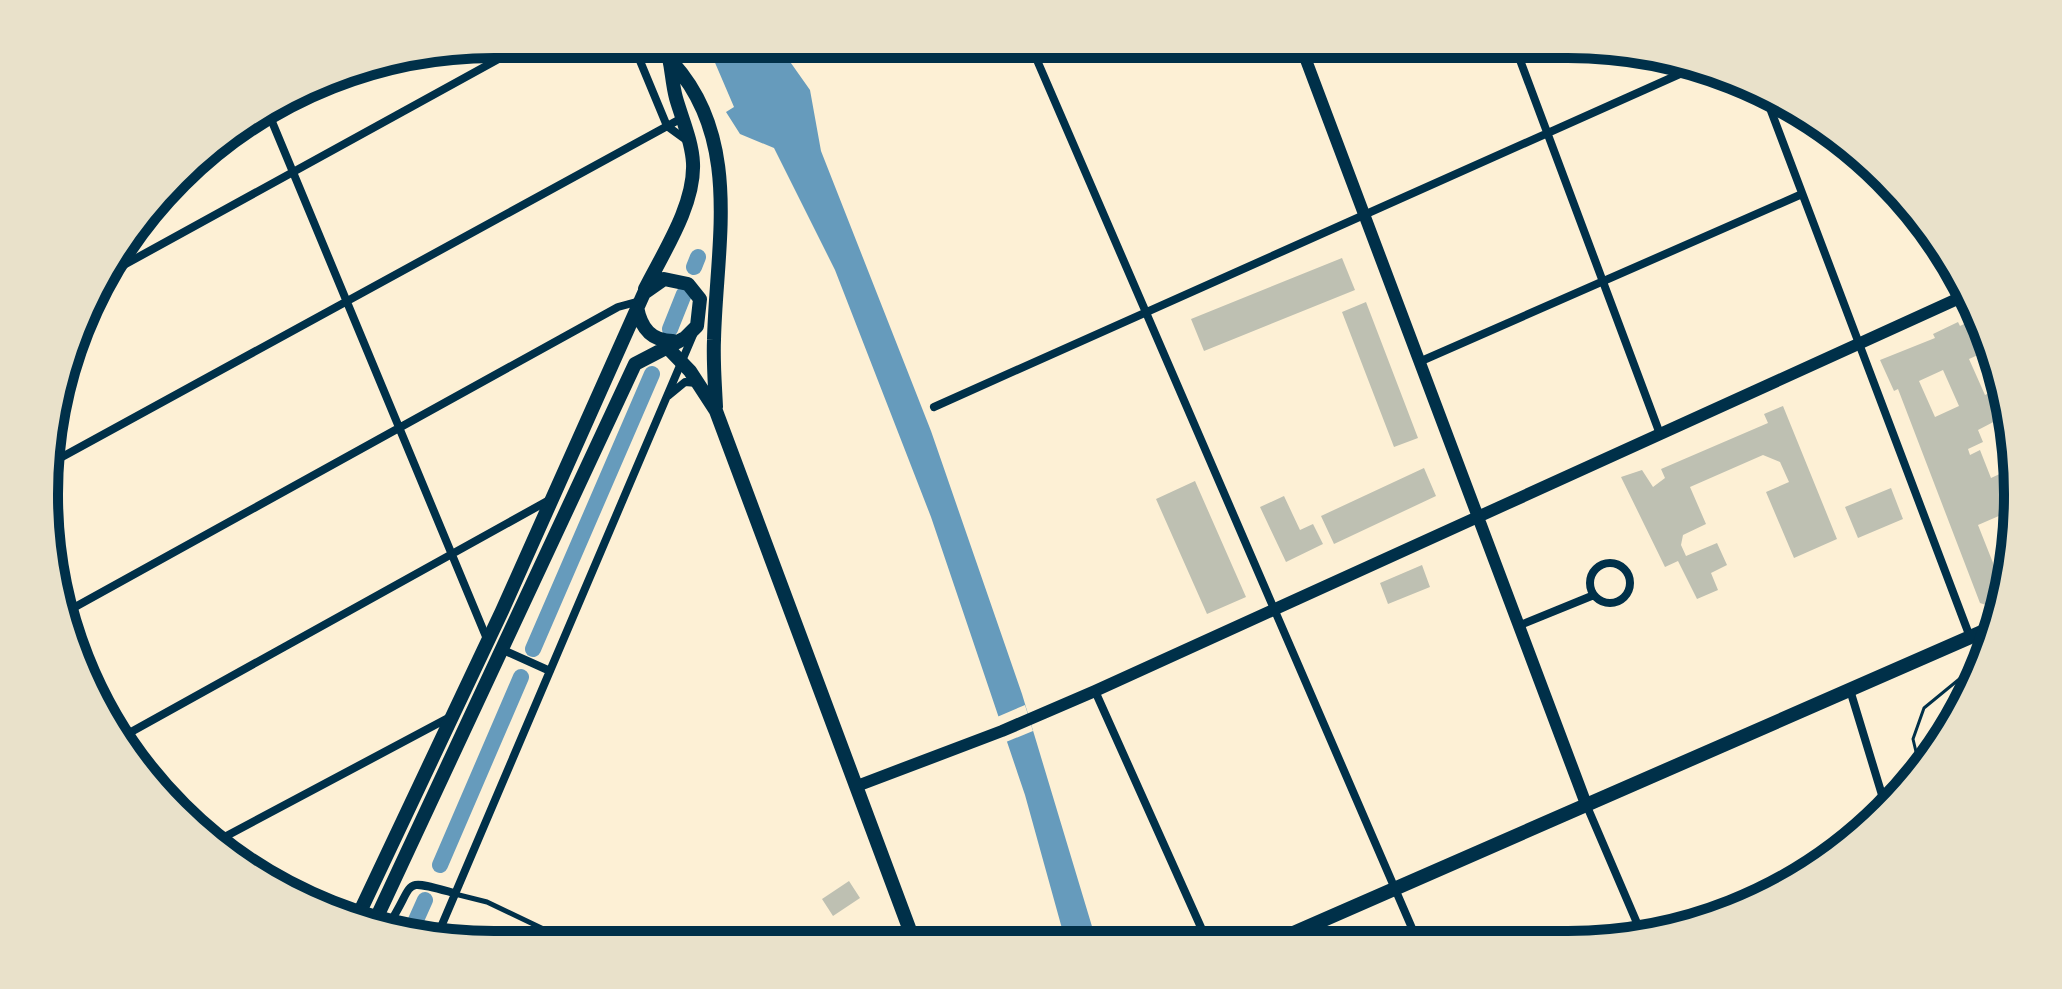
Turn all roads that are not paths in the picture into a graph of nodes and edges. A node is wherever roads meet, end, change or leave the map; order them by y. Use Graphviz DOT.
graph roads {
  1 [pos="501,58"];
  2 [pos="639,58"];
  3 [pos="671,58"];
  4 [pos="1036,58"];
  5 [pos="1305,58"];
  6 [pos="1519,58"];
  7 [pos="673,63"];
  8 [pos="1681,73"];
  9 [pos="1770,108"];
  10 [pos="682,118"];
  11 [pos="271,119"];
  12 [pos="667,126"];
  13 [pos="1545,132"];
  14 [pos="689,142"];
  15 [pos="293,172"];
  16 [pos="1802,194"];
  17 [pos="1364,214"];
  18 [pos="721,241"];
  19 [pos="123,265"];
  20 [pos="1601,282"];
  21 [pos="1958,299"];
  22 [pos="640,300"];
  23 [pos="348,301"];
  24 [pos="1146,309"];
  25 [pos="700,317"];
  26 [pos="714,339"];
  27 [pos="669,342"];
  28 [pos="1857,344"];
  29 [pos="681,362"];
  30 [pos="1419,362"];
  31 [pos="700,385"];
  32 [pos="663,402"];
  33 [pos="934,407"];
  34 [pos="716,411"];
  35 [pos="399,429"];
  36 [pos="1660,434"];
  37 [pos="60,458"];
  38 [pos="552,498"];
  39 [pos="1477,518"];
  40 [pos="452,555"];
  41 [pos="1594,595"];
  42 [pos="73,608"];
  43 [pos="1276,609"];
  44 [pos="1518,626"];
  45 [pos="1982,632"];
  46 [pos="1970,637"];
  47 [pos="488,641"];
  48 [pos="506,652"];
  49 [pos="550,671"];
  50 [pos="1850,690"];
  51 [pos="1095,691"];
  52 [pos="451,716"];
  53 [pos="129,733"];
  54 [pos="857,786"];
  55 [pos="1882,796"];
  56 [pos="1586,804"];
  57 [pos="224,837"];
  58 [pos="1394,889"];
  59 [pos="454,893"];
  60 [pos="361,910"];
  61 [pos="378,915"];
  62 [pos="392,919"];
  63 [pos="1638,925"];
  64 [pos="441,927"];
  65 [pos="548,931"];
  66 [pos="910,931"];
  67 [pos="1203,931"];
  68 [pos="1298,931"];
  69 [pos="1413,931"];
  1 -- 15 [label="street"];
  2 -- 12 [label="street"];
  3 -- 7 [label="main road"];
  4 -- 24 [label="street"];
  5 -- 17 [label="street"];
  6 -- 13 [label="street"];
  7 -- 10 [label="main road"];
  7 -- 18 [label="main road"];
  8 -- 13 [label="street"];
  9 -- 16 [label="street"];
  10 -- 12 [label="street"];
  10 -- 14 [label="main road"];
  11 -- 15 [label="street"];
  12 -- 14 [label="street"];
  12 -- 23 [label="street"];
  13 -- 17 [label="street"];
  13 -- 20 [label="street"];
  14 -- 22 [label="main road"];
  15 -- 19 [label="street"];
  15 -- 23 [label="street"];
  16 -- 20 [label="street"];
  16 -- 28 [label="street"];
  17 -- 24 [label="street"];
  17 -- 30 [label="street"];
  18 -- 25 [label="main road"];
  18 -- 26 [label="main road"];
  20 -- 30 [label="street"];
  20 -- 36 [label="street"];
  21 -- 28 [label="street"];
  22 -- 25 [label="main road"];
  22 -- 27 [label="main road"];
  22 -- 35 [label="street"];
  22 -- 38 [label="main road"];
  23 -- 35 [label="street"];
  23 -- 37 [label="street"];
  24 -- 33 [label="street"];
  24 -- 43 [label="street"];
  25 -- 26 [label="main road"];
  25 -- 27 [label="main road"];
  25 -- 29 [label="street"];
  26 -- 34 [label="main road"];
  27 -- 29 [label="main road"];
  27 -- 48 [label="main road"];
  28 -- 36 [label="street"];
  28 -- 46 [label="street"];
  29 -- 31 [label="main road"];
  29 -- 32 [label="street"];
  30 -- 39 [label="street"];
  31 -- 32 [label="street"];
  31 -- 34 [label="main road"];
  32 -- 49 [label="street"];
  34 -- 54 [label="main road"];
  35 -- 40 [label="street"];
  35 -- 42 [label="street"];
  36 -- 39 [label="street"];
  38 -- 40 [label="street"];
  38 -- 47 [label="main road"];
  39 -- 43 [label="street"];
  39 -- 44 [label="street"];
  40 -- 47 [label="street"];
  40 -- 53 [label="street"];
  41 -- 41 [label="street"];
  41 -- 44 [label="street"];
  43 -- 51 [label="street"];
  43 -- 58 [label="street"];
  44 -- 56 [label="street"];
  45 -- 46 [label="main road"];
  46 -- 50 [label="main road"];
  47 -- 48 [label="street"];
  47 -- 52 [label="main road"];
  48 -- 49 [label="street"];
  48 -- 61 [label="main road"];
  49 -- 59 [label="street"];
  50 -- 55 [label="street"];
  50 -- 56 [label="main road"];
  51 -- 54 [label="street"];
  51 -- 67 [label="street"];
  52 -- 57 [label="street"];
  52 -- 60 [label="main road"];
  54 -- 66 [label="main road"];
  56 -- 58 [label="main road"];
  56 -- 63 [label="street"];
  58 -- 68 [label="main road"];
  58 -- 69 [label="street"];
  59 -- 62 [label="street"];
  59 -- 64 [label="street"];
  59 -- 65 [label="lane"];
}
